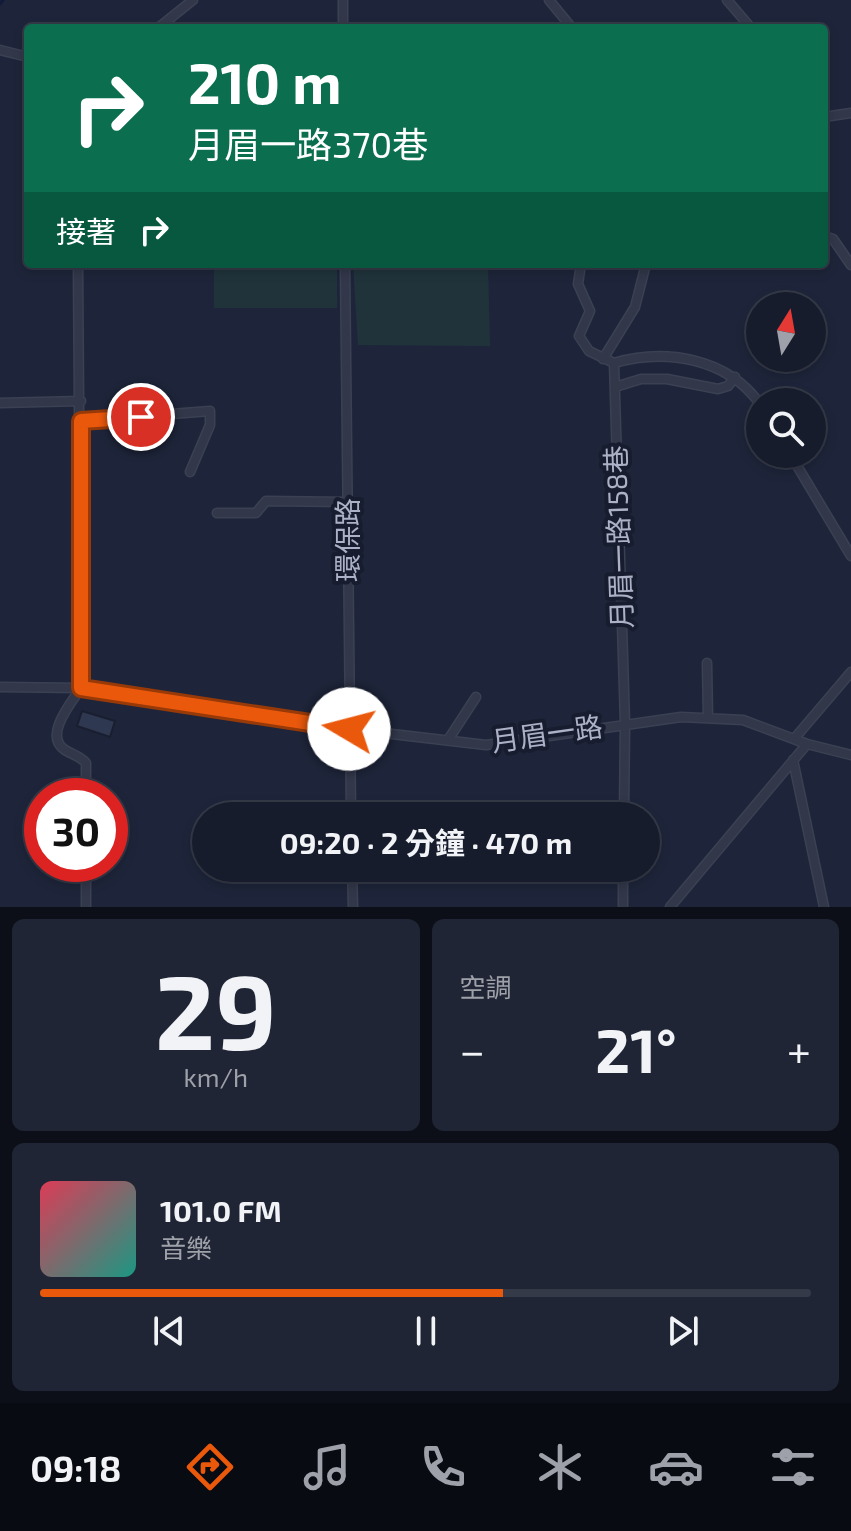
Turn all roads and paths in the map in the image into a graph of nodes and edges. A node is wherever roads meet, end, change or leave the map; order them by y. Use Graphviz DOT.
graph roads {
  1 [pos="193,0"];
  2 [pos="343,0"];
  3 [pos="549,0"];
  4 [pos="727,0"];
  5 [pos="163,24"];
  6 [pos="343,24"];
  7 [pos="569,24"];
  8 [pos="748,24"];
  9 [pos="0,50"];
  10 [pos="24,56"];
  11 [pos="851,113"];
  12 [pos="828,116"];
  13 [pos="828,237"];
  14 [pos="851,265"];
  15 [pos="78,268"];
  16 [pos="345,268"];
  17 [pos="580,268"];
  18 [pos="645,268"];
  19 [pos="603,359"];
  20 [pos="614,363"];
  21 [pos="735,377"];
  22 [pos="615,387"];
  23 [pos="746,389"];
  24 [pos="81,401"];
  25 [pos="0,403"];
  26 [pos="81,421"];
  27 [pos="798,468"];
  28 [pos="190,472"];
  29 [pos="347,502"];
  30 [pos="217,513"];
  31 [pos="851,556"];
  32 [pos="707,663"];
  33 [pos="851,672"];
  34 [pos="0,687"];
  35 [pos="81,688"];
  36 [pos="476,697"];
  37 [pos="708,718"];
  38 [pos="625,723"];
  39 [pos="349,729"];
  40 [pos="794,739"];
  41 [pos="448,740"];
  42 [pos="807,744"];
  43 [pos="851,755"];
  44 [pos="793,760"];
  45 [pos="86,778"];
  46 [pos="351,802"];
  47 [pos="624,802"];
  48 [pos="86,882"];
  49 [pos="352,882"];
  50 [pos="623,882"];
  51 [pos="86,907"];
  52 [pos="353,907"];
  53 [pos="623,907"];
  54 [pos="670,907"];
  55 [pos="824,907"];
  1 -- 5 [label="street"];
  2 -- 6 [label="street"];
  3 -- 7 [label="street"];
  4 -- 8 [label="street"];
  9 -- 10 [label="street"];
  11 -- 12 [label="street"];
  13 -- 14 [label="street"];
  15 -- 24 [label="street"];
  16 -- 29 [label="street, 環保路"];
  17 -- 19 [label="street"];
  18 -- 19 [label="street"];
  19 -- 20 [label="street"];
  20 -- 21 [label="street"];
  20 -- 22 [label="street, 月眉一路158巷"];
  21 -- 22 [label="street"];
  21 -- 23 [label="street"];
  22 -- 38 [label="street, 月眉一路158巷"];
  24 -- 25 [label="street"];
  24 -- 26 [label="street"];
  26 -- 28 [label="street"];
  26 -- 35 [label="street"];
  27 -- 31 [label="street"];
  29 -- 30 [label="street"];
  29 -- 39 [label="street, 環保路"];
  32 -- 37 [label="street"];
  33 -- 40 [label="street"];
  34 -- 35 [label="street, 月眉一路"];
  35 -- 39 [label="street, 月眉一路"];
  35 -- 45 [label="street"];
  36 -- 41 [label="street"];
  37 -- 38 [label="street, 月眉一路"];
  37 -- 40 [label="street, 月眉一路"];
  38 -- 41 [label="street, 月眉一路"];
  38 -- 47 [label="street, 月眉一路158巷"];
  39 -- 41 [label="street, 月眉一路"];
  39 -- 46 [label="street, 環保路"];
  40 -- 42 [label="street, 月眉一路"];
  42 -- 43 [label="street, 月眉一路"];
  42 -- 44 [label="street"];
  44 -- 54 [label="street"];
  44 -- 55 [label="street"];
  48 -- 51 [label="street"];
  49 -- 52 [label="street"];
  50 -- 53 [label="street"];
}
